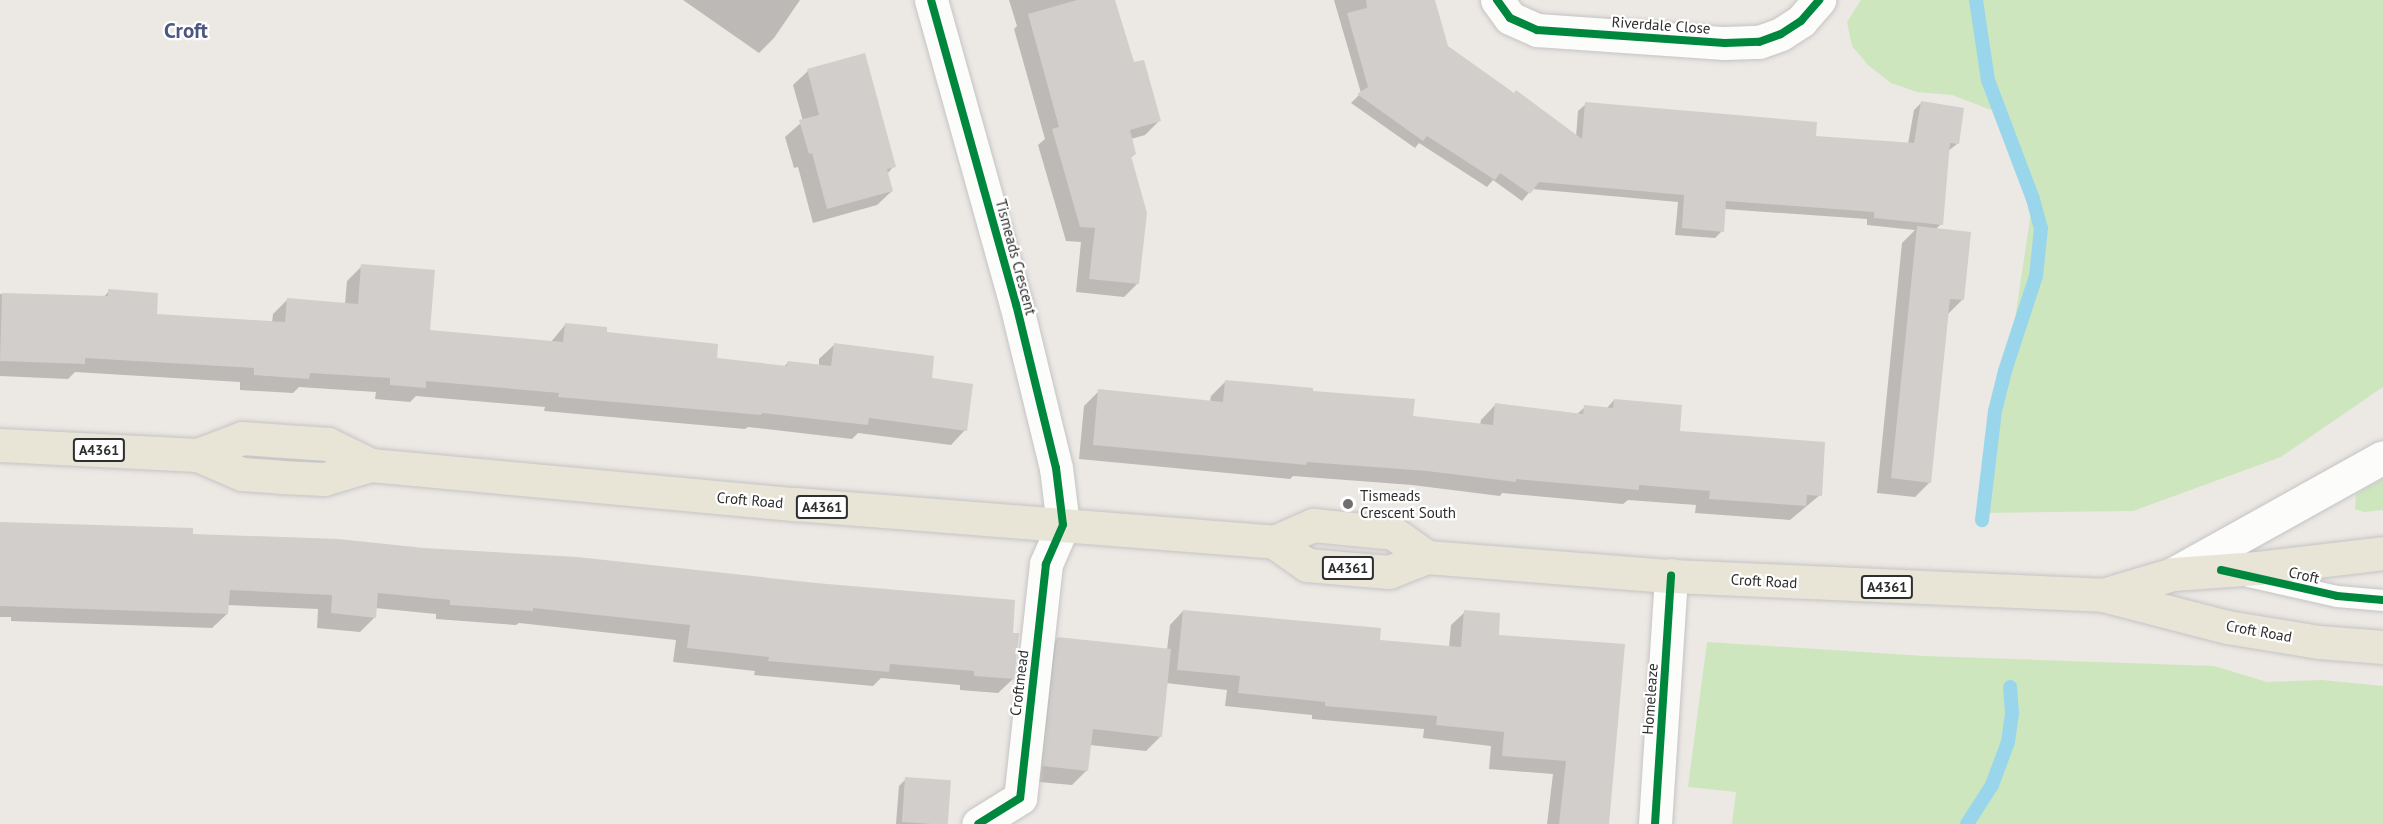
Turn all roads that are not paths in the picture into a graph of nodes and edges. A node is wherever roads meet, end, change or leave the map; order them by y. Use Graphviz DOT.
graph roads {
  1 [pos="931,0"];
  2 [pos="1497,0"];
  3 [pos="1819,0"];
  4 [pos="0,445"];
  5 [pos="2383,457"];
  6 [pos="1063,525"];
  7 [pos="2383,553"];
  8 [pos="2221,570"];
  9 [pos="2173,574"];
  10 [pos="1671,576"];
  11 [pos="2103,596"];
  12 [pos="2383,600"];
  13 [pos="2383,647"];
  14 [pos="978,824"];
  15 [pos="1655,824"];
  1 -- 6 [label="street, Tismeads Crescent"];
  2 -- 3 [label="street, Riverdale Close"];
  4 -- 6 [label="main road, Croft Road / A4361"];
  5 -- 9 [label="street"];
  6 -- 10 [label="main road, Croft Road / A4361"];
  6 -- 14 [label="street, Croftmead"];
  7 -- 8 [label="main road, Croft Road / A4361"];
  8 -- 9 [label="main road, Croft Road / A4361"];
  8 -- 12 [label="lane, Croft"];
  9 -- 11 [label="main road, Croft Road / A4361"];
  10 -- 11 [label="main road, Croft Road / A4361"];
  10 -- 15 [label="street, Homeleaze"];
  11 -- 13 [label="main road, Croft Road / A4361"];
}
